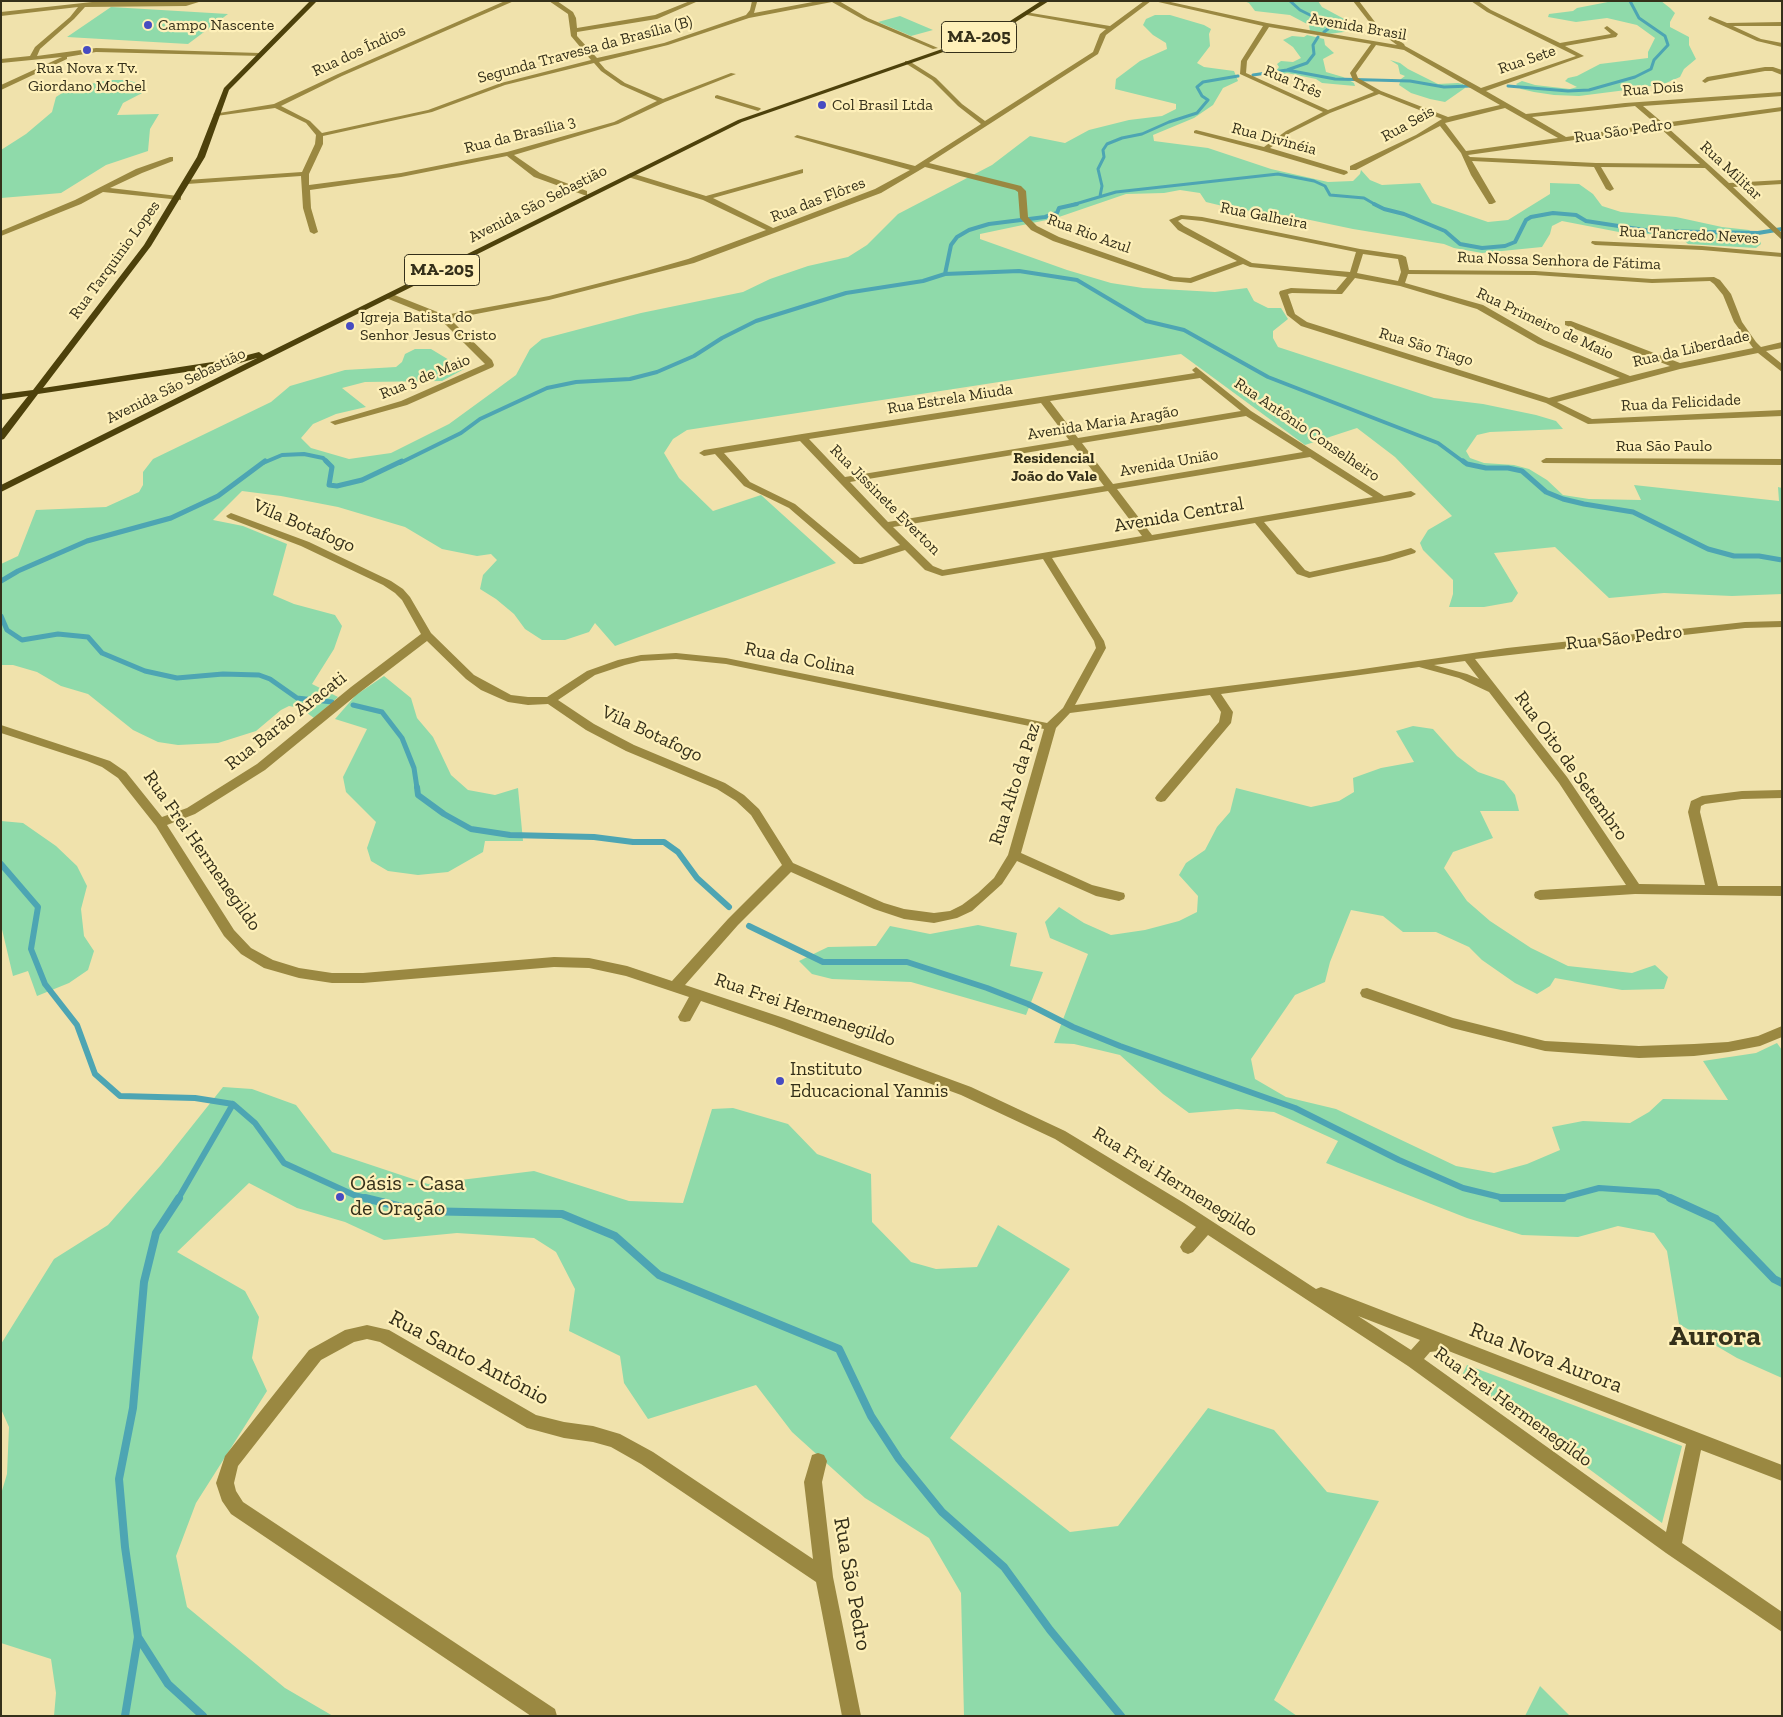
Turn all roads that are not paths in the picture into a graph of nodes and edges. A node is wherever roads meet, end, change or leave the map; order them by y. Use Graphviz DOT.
graph roads {
  1 [pos="199,1"];
  2 [pos="314,1"];
  3 [pos="511,1"];
  4 [pos="552,1"];
  5 [pos="829,1"];
  6 [pos="834,1"];
  7 [pos="1036,1"];
  8 [pos="1046,1"];
  9 [pos="1148,1"];
  10 [pos="1157,1"];
  11 [pos="1356,1"];
  12 [pos="1474,1"];
  13 [pos="693,2"];
  14 [pos="754,2"];
  15 [pos="83,6"];
  16 [pos="1027,13"];
  17 [pos="1,14"];
  18 [pos="748,16"];
  19 [pos="1710,18"];
  20 [pos="1722,24"];
  21 [pos="1782,24"];
  22 [pos="1267,25"];
  23 [pos="1109,28"];
  24 [pos="1607,28"];
  25 [pos="574,30"];
  26 [pos="1374,44"];
  27 [pos="1560,45"];
  28 [pos="1782,45"];
  29 [pos="935,48"];
  30 [pos="1406,48"];
  31 [pos="74,54"];
  32 [pos="260,55"];
  33 [pos="32,58"];
  34 [pos="1,61"];
  35 [pos="595,62"];
  36 [pos="907,62"];
  37 [pos="1782,72"];
  38 [pos="733,74"];
  39 [pos="1,88"];
  40 [pos="1483,90"];
  41 [pos="1379,92"];
  42 [pos="1782,94"];
  43 [pos="1735,96"];
  44 [pos="717,97"];
  45 [pos="663,101"];
  46 [pos="1637,104"];
  47 [pos="1508,105"];
  48 [pos="276,106"];
  49 [pos="758,109"];
  50 [pos="1782,109"];
  51 [pos="1328,112"];
  52 [pos="216,114"];
  53 [pos="1527,116"];
  54 [pos="1444,121"];
  55 [pos="986,125"];
  56 [pos="1660,126"];
  57 [pos="1196,132"];
  58 [pos="320,135"];
  59 [pos="797,137"];
  60 [pos="1565,139"];
  61 [pos="1265,149"];
  62 [pos="508,154"];
  63 [pos="1466,156"];
  64 [pos="170,159"];
  65 [pos="1596,165"];
  66 [pos="1707,166"];
  67 [pos="920,167"];
  68 [pos="1353,168"];
  69 [pos="800,171"];
  70 [pos="1344,173"];
  71 [pos="305,174"];
  72 [pos="631,175"];
  73 [pos="187,182"];
  74 [pos="1782,182"];
  75 [pos="1727,185"];
  76 [pos="305,188"];
  77 [pos="1610,189"];
  78 [pos="104,190"];
  79 [pos="584,193"];
  80 [pos="178,198"];
  81 [pos="706,198"];
  82 [pos="1492,202"];
  83 [pos="773,231"];
  84 [pos="314,232"];
  85 [pos="1,234"];
  86 [pos="1779,236"];
  87 [pos="1595,243"];
  88 [pos="1360,251"];
  89 [pos="1782,255"];
  90 [pos="1242,262"];
  91 [pos="1405,272"];
  92 [pos="1353,275"];
  93 [pos="1401,284"];
  94 [pos="390,296"];
  95 [pos="444,318"];
  96 [pos="1568,322"];
  97 [pos="1782,345"];
  98 [pos="1758,349"];
  99 [pos="1679,366"];
  100 [pos="195,368"];
  101 [pos="1782,369"];
  102 [pos="1198,372"];
  103 [pos="1628,379"];
  104 [pos="207,387"];
  105 [pos="35,391"];
  106 [pos="1,397"];
  107 [pos="1042,400"];
  108 [pos="1549,402"];
  109 [pos="1248,413"];
  110 [pos="1782,413"];
  111 [pos="1582,419"];
  112 [pos="335,422"];
  113 [pos="1,437"];
  114 [pos="802,437"];
  115 [pos="1076,442"];
  116 [pos="717,451"];
  117 [pos="704,453"];
  118 [pos="1310,454"];
  119 [pos="1546,461"];
  120 [pos="1782,462"];
  121 [pos="844,480"];
  122 [pos="1,489"];
  123 [pos="1111,489"];
  124 [pos="1411,494"];
  125 [pos="1381,498"];
  126 [pos="232,516"];
  127 [pos="1257,519"];
  128 [pos="886,525"];
  129 [pos="1149,538"];
  130 [pos="908,546"];
  131 [pos="1411,550"];
  132 [pos="1046,556"];
  133 [pos="953,572"];
  134 [pos="1782,624"];
  135 [pos="427,635"];
  136 [pos="1467,656"];
  137 [pos="1446,659"];
  138 [pos="1416,664"];
  139 [pos="1451,672"];
  140 [pos="1492,690"];
  141 [pos="1214,692"];
  142 [pos="550,700"];
  143 [pos="1067,710"];
  144 [pos="1050,727"];
  145 [pos="1,729"];
  146 [pos="1782,794"];
  147 [pos="1162,798"];
  148 [pos="160,823"];
  149 [pos="1014,855"];
  150 [pos="789,866"];
  151 [pos="1636,889"];
  152 [pos="1712,890"];
  153 [pos="1782,892"];
  154 [pos="1540,895"];
  155 [pos="1119,896"];
  156 [pos="676,986"];
  157 [pos="1367,993"];
  158 [pos="697,995"];
  159 [pos="684,1017"];
  160 [pos="1782,1031"];
  161 [pos="1206,1226"];
  162 [pos="1188,1247"];
  163 [pos="1296,1284"];
  164 [pos="1446,1344"];
  165 [pos="1414,1361"];
  166 [pos="1695,1440"];
  167 [pos="818,1461"];
  168 [pos="1782,1473"];
  169 [pos="1672,1547"];
  170 [pos="824,1577"];
  171 [pos="1782,1623"];
  172 [pos="548,1716"];
  173 [pos="852,1716"];
  1 -- 15 [label="street"];
  2 -- 32 [label="main road, Rua Tarquinio Lopes"];
  3 -- 48 [label="street, Rua dos Índios"];
  4 -- 25 [label="street"];
  5 -- 18 [label="street, Segunda Travessa da Brasília (B)"];
  6 -- 29 [label="street"];
  7 -- 29 [label="main road, Avenida São Sebastião / MA-205"];
  8 -- 16 [label="main road, Avenida São Sebastião / MA-205"];
  9 -- 23 [label="street, Rua das Flôres"];
  10 -- 22 [label="street, Avenida Brasil"];
  11 -- 30 [label="street"];
  12 -- 27 [label="street"];
  13 -- 25 [label="street"];
  14 -- 18 [label="street"];
  15 -- 17 [label="street"];
  15 -- 33 [label="street"];
  16 -- 23 [label="street"];
  16 -- 36 [label="main road, Avenida São Sebastião / MA-205"];
  18 -- 35 [label="street, Segunda Travessa da Brasília (B)"];
  19 -- 20 [label="street"];
  20 -- 21 [label="street"];
  20 -- 28 [label="street"];
  22 -- 26 [label="street, Avenida Brasil"];
  22 -- 51 [label="street, Rua Três"];
  23 -- 55 [label="street, Rua das Flôres"];
  24 -- 27 [label="street"];
  25 -- 35 [label="street"];
  26 -- 30 [label="street, Avenida Brasil"];
  26 -- 41 [label="street"];
  27 -- 40 [label="street, Rua Sete"];
  29 -- 49 [label="main road, Avenida São Sebastião / MA-205"];
  30 -- 40 [label="street, Avenida Brasil"];
  31 -- 32 [label="street"];
  31 -- 33 [label="street"];
  31 -- 39 [label="street"];
  32 -- 52 [label="main road, Rua Tarquinio Lopes"];
  33 -- 34 [label="street"];
  35 -- 45 [label="street"];
  35 -- 58 [label="street, Segunda Travessa da Brasília (B)"];
  36 -- 55 [label="street"];
  36 -- 72 [label="main road, Avenida São Sebastião / MA-205"];
  37 -- 43 [label="street"];
  38 -- 45 [label="street, Rua da Brasília 3"];
  40 -- 47 [label="street, Avenida Brasil"];
  41 -- 51 [label="street, Rua Três"];
  41 -- 54 [label="street"];
  42 -- 43 [label="street, Rua Dois"];
  43 -- 46 [label="street, Rua Dois"];
  44 -- 49 [label="street"];
  45 -- 62 [label="street, Rua da Brasília 3"];
  46 -- 53 [label="street, Rua Dois"];
  46 -- 56 [label="street, Rua Militar"];
  47 -- 53 [label="street, Avenida Brasil"];
  47 -- 54 [label="street, Rua Seis"];
  48 -- 52 [label="street, Rua dos Índios"];
  48 -- 58 [label="street"];
  49 -- 79 [label="main road, Avenida São Sebastião / MA-205"];
  50 -- 56 [label="street, Rua São Pedro"];
  51 -- 61 [label="street, Rua Três"];
  52 -- 73 [label="main road, Rua Tarquinio Lopes"];
  53 -- 60 [label="street, Avenida Brasil"];
  54 -- 63 [label="street"];
  54 -- 68 [label="street, Rua Seis"];
  55 -- 67 [label="street, Rua das Flôres"];
  56 -- 60 [label="street, Rua São Pedro"];
  56 -- 66 [label="street, Rua Militar"];
  57 -- 61 [label="street, Rua Divinéia"];
  58 -- 71 [label="street"];
  59 -- 67 [label="street"];
  60 -- 63 [label="street, Rua São Pedro"];
  61 -- 70 [label="street, Rua Divinéia"];
  62 -- 76 [label="street, Rua da Brasília 3"];
  62 -- 79 [label="street"];
  63 -- 65 [label="street"];
  63 -- 82 [label="street"];
  64 -- 78 [label="street"];
  65 -- 66 [label="street"];
  65 -- 77 [label="street"];
  66 -- 75 [label="street, Rua Militar"];
  67 -- 83 [label="street, Rua das Flôres"];
  67 -- 90 [label="street, Rua Rio Azul"];
  69 -- 81 [label="street"];
  71 -- 73 [label="street"];
  71 -- 76 [label="street"];
  72 -- 81 [label="street"];
  72 -- 94 [label="main road, Avenida São Sebastião / MA-205"];
  73 -- 80 [label="main road, Rua Tarquinio Lopes"];
  74 -- 75 [label="street"];
  75 -- 86 [label="street, Rua Militar"];
  76 -- 84 [label="street"];
  78 -- 80 [label="street"];
  78 -- 85 [label="street"];
  79 -- 100 [label="main road, Avenida São Sebastião / MA-205"];
  80 -- 105 [label="main road, Rua Tarquinio Lopes"];
  81 -- 83 [label="street"];
  83 -- 95 [label="street, Rua das Flôres"];
  87 -- 89 [label="street, Rua Tancredo Neves"];
  88 -- 90 [label="street, Rua Galheira"];
  88 -- 91 [label="street, Rua Galheira"];
  88 -- 92 [label="street"];
  90 -- 92 [label="street, Rua Primeiro de Maio"];
  91 -- 93 [label="street"];
  91 -- 98 [label="street, Rua Nossa Senhora de Fátima"];
  92 -- 93 [label="street, Rua Primeiro de Maio"];
  92 -- 108 [label="street, Rua São Tiago"];
  93 -- 103 [label="street, Rua Primeiro de Maio"];
  94 -- 95 [label="street, Rua 3 de Maio"];
  94 -- 104 [label="main road, Avenida São Sebastião / MA-205"];
  95 -- 112 [label="street, Rua 3 de Maio"];
  96 -- 99 [label="street"];
  97 -- 98 [label="street, Rua da Liberdade"];
  98 -- 99 [label="street, Rua da Liberdade"];
  98 -- 101 [label="street"];
  99 -- 103 [label="street, Rua da Liberdade"];
  100 -- 104 [label="main road"];
  100 -- 105 [label="main road, Avenida São Sebastião"];
  102 -- 107 [label="street, Rua Estrela Miuda"];
  102 -- 109 [label="street, Rua Antônio Conselheiro"];
  103 -- 108 [label="street, Rua da Liberdade"];
  104 -- 122 [label="main road, Avenida São Sebastião / MA-205"];
  105 -- 106 [label="main road, Avenida São Sebastião"];
  105 -- 113 [label="main road, Rua Tarquinio Lopes"];
  107 -- 114 [label="street, Rua Estrela Miuda"];
  107 -- 115 [label="street"];
  108 -- 111 [label="street, Rua São Tiago"];
  109 -- 115 [label="street, Avenida Maria Aragão"];
  109 -- 118 [label="street, Rua Antônio Conselheiro"];
  110 -- 111 [label="street, Rua da Felicidade"];
  114 -- 116 [label="street, Rua Estrela Miuda"];
  114 -- 121 [label="street, Rua Jissinete Everton"];
  115 -- 121 [label="street, Avenida Maria Aragão"];
  115 -- 123 [label="street"];
  116 -- 117 [label="street, Rua Estrela Miuda"];
  116 -- 130 [label="street"];
  118 -- 123 [label="street, Avenida União"];
  118 -- 125 [label="street, Rua Antônio Conselheiro"];
  119 -- 120 [label="street, Rua São Paulo"];
  121 -- 128 [label="street, Rua Jissinete Everton"];
  123 -- 128 [label="street, Avenida União"];
  123 -- 129 [label="street"];
  124 -- 125 [label="street, Avenida Central"];
  125 -- 127 [label="street, Avenida Central"];
  126 -- 135 [label="street, Vila Botafogo"];
  127 -- 129 [label="street, Avenida Central"];
  127 -- 131 [label="street"];
  128 -- 130 [label="street, Rua Jissinete Everton"];
  129 -- 132 [label="street, Avenida Central"];
  130 -- 133 [label="street, Rua Jissinete Everton"];
  132 -- 133 [label="street, Avenida Central"];
  132 -- 143 [label="street, Rua Alto da Paz"];
  134 -- 136 [label="street, Rua São Pedro"];
  135 -- 142 [label="street, Vila Botafogo"];
  135 -- 148 [label="street, Rua Barão Aracati"];
  136 -- 137 [label="street, Rua Alto da Paz"];
  136 -- 140 [label="street, Rua Oito de Setembro"];
  137 -- 138 [label="street, Rua Alto da Paz"];
  137 -- 139 [label="street"];
  138 -- 139 [label="street, Rua Oito de Setembro"];
  138 -- 141 [label="street, Rua Alto da Paz"];
  139 -- 140 [label="street, Rua Oito de Setembro"];
  140 -- 151 [label="street, Rua Oito de Setembro"];
  141 -- 143 [label="street, Rua Alto da Paz"];
  141 -- 147 [label="street"];
  142 -- 144 [label="street, Rua da Colina"];
  142 -- 150 [label="street, Vila Botafogo"];
  143 -- 144 [label="street, Rua Alto da Paz"];
  144 -- 149 [label="street, Rua Alto da Paz"];
  145 -- 148 [label="street, Rua Frei Hermenegildo"];
  146 -- 152 [label="street"];
  148 -- 156 [label="street, Rua Frei Hermenegildo"];
  149 -- 150 [label="street, Rua Alto da Paz"];
  149 -- 155 [label="street"];
  150 -- 156 [label="street"];
  151 -- 152 [label="street"];
  151 -- 154 [label="street"];
  152 -- 153 [label="street"];
  156 -- 158 [label="street, Rua Frei Hermenegildo"];
  157 -- 160 [label="street"];
  158 -- 159 [label="street"];
  158 -- 161 [label="street, Rua Frei Hermenegildo"];
  161 -- 162 [label="street"];
  161 -- 163 [label="street, Rua Frei Hermenegildo"];
  163 -- 164 [label="street, Rua Nova Aurora"];
  163 -- 165 [label="street, Rua Frei Hermenegildo"];
  164 -- 165 [label="street"];
  164 -- 166 [label="street, Rua Nova Aurora"];
  165 -- 169 [label="street, Rua Frei Hermenegildo"];
  166 -- 168 [label="street, Rua Nova Aurora"];
  166 -- 169 [label="street"];
  167 -- 170 [label="street, Rua São Pedro"];
  169 -- 171 [label="street, Rua Frei Hermenegildo"];
  170 -- 172 [label="street, Rua Santo Antônio"];
  170 -- 173 [label="street, Rua São Pedro"];
}
